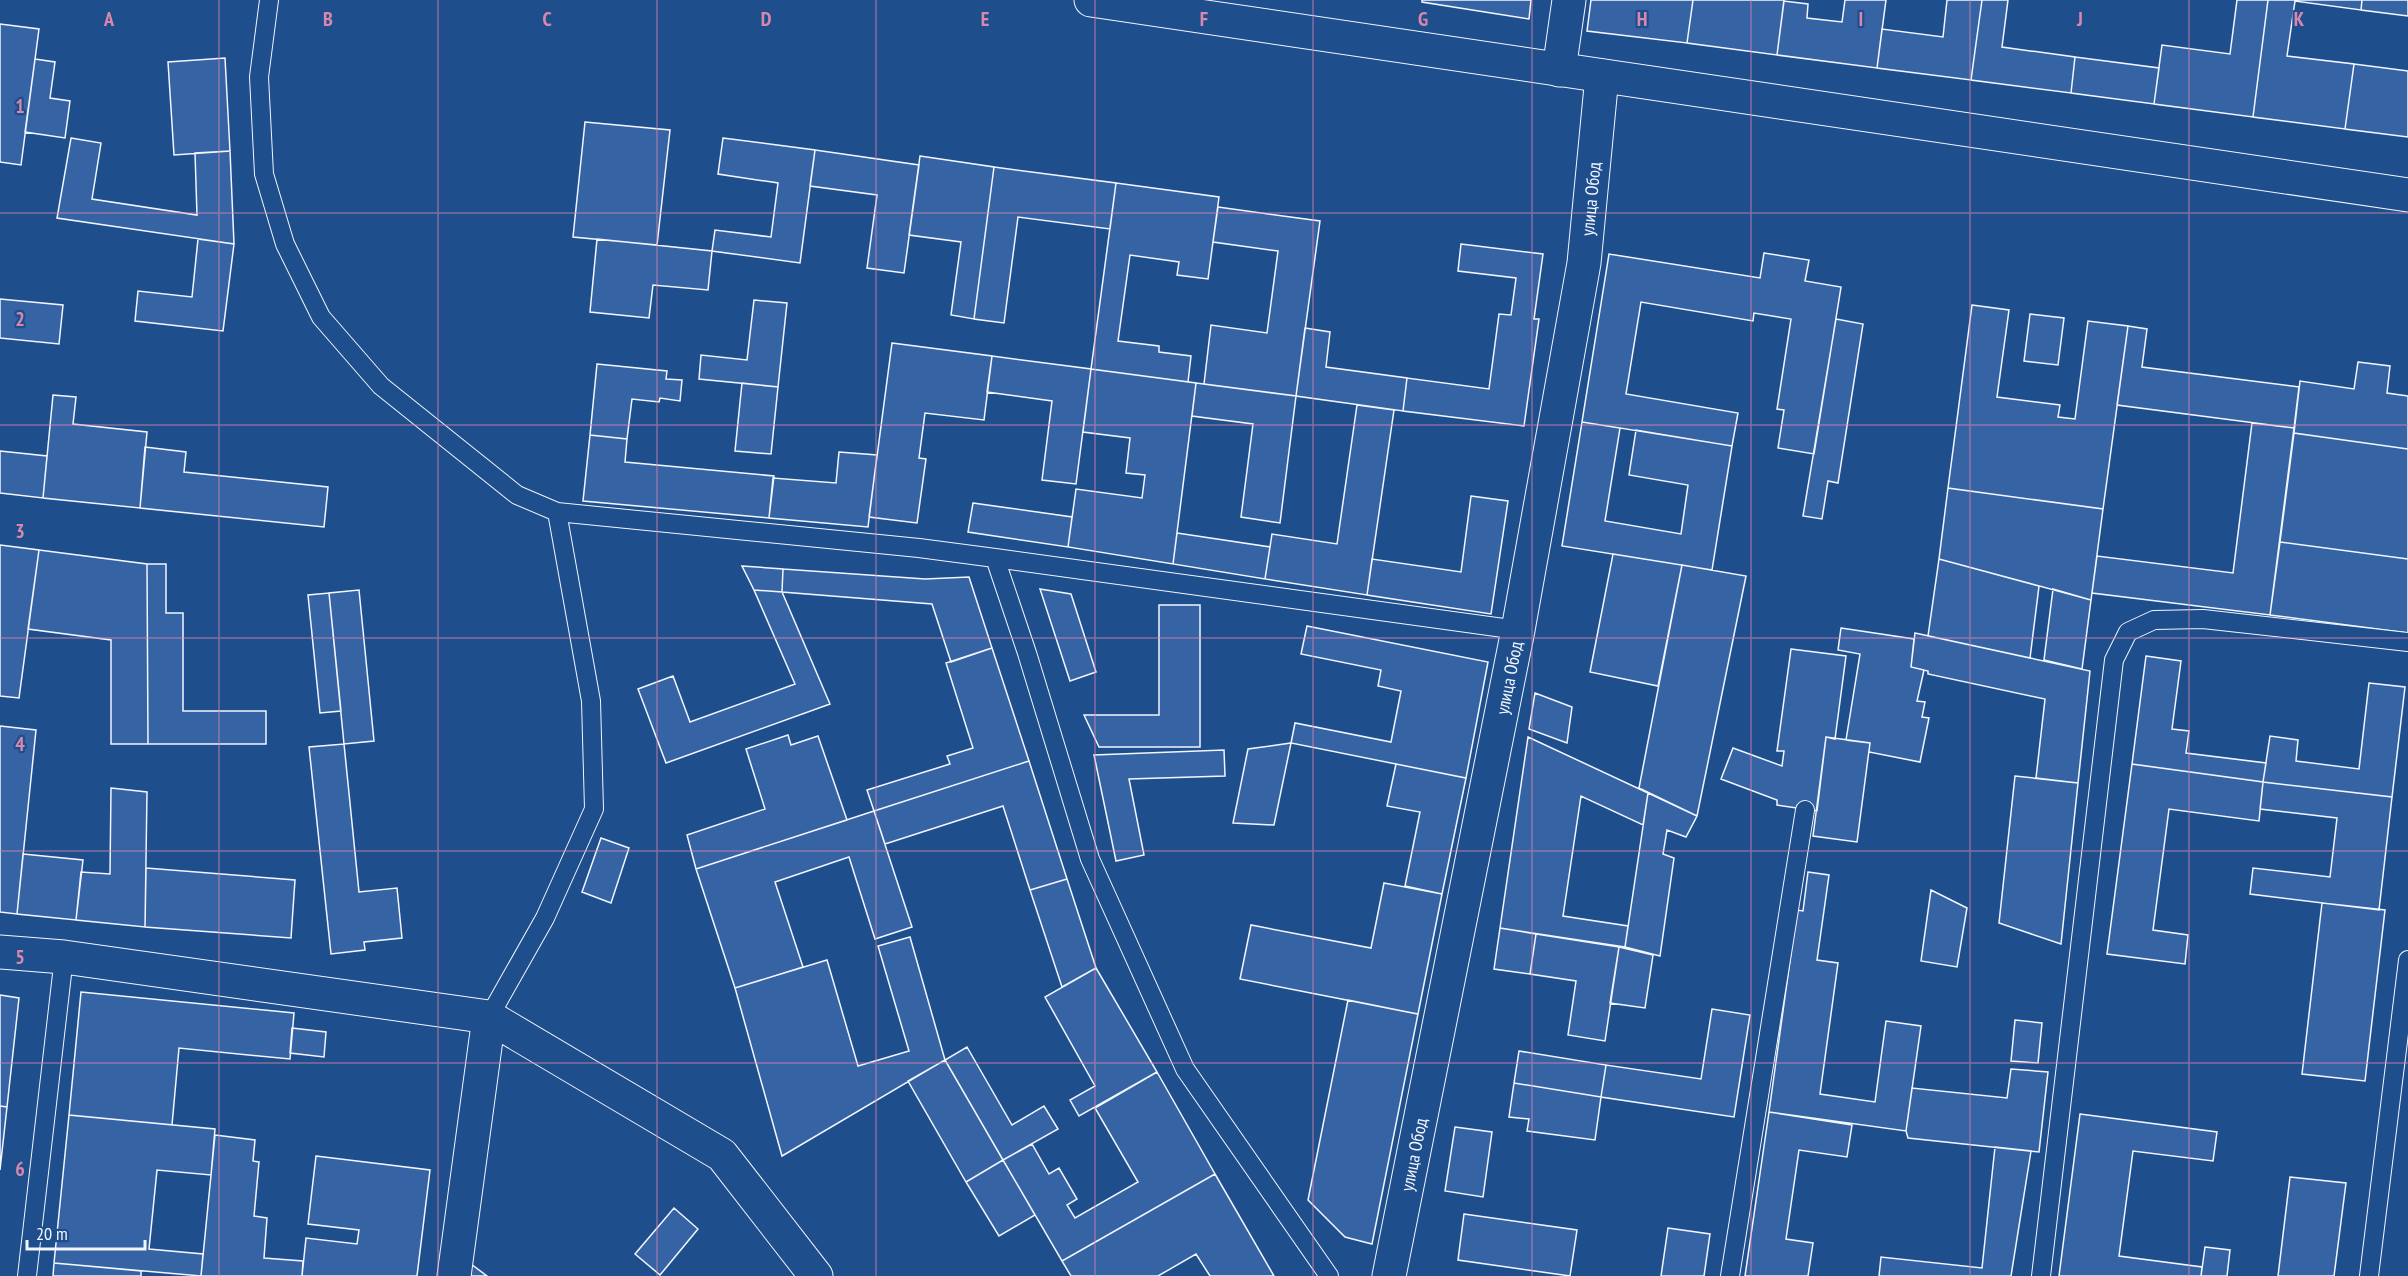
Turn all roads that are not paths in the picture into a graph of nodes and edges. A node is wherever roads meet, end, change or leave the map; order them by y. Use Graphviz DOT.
graph roads {
  1 [pos="269,0"];
  2 [pos="1091,0"];
  3 [pos="1569,0"];
  4 [pos="1559,70"];
  5 [pos="1602,76"];
  6 [pos="2408,195"];
  7 [pos="557,512"];
  8 [pos="995,558"];
  9 [pos="1518,630"];
  10 [pos="2408,642"];
  11 [pos="1805,810"];
  12 [pos="0,952"];
  13 [pos="64,957"];
  14 [pos="2408,960"];
  15 [pos="489,1017"];
  16 [pos="27,1276"];
  17 [pos="454,1276"];
  18 [pos="816,1276"];
  19 [pos="1329,1276"];
  20 [pos="1389,1276"];
  21 [pos="1730,1276"];
  22 [pos="2041,1276"];
  23 [pos="2369,1276"];
  1 -- 7 [label="lane"];
  2 -- 4 [label="street"];
  3 -- 4 [label="street"];
  4 -- 5 [label="street"];
  5 -- 6 [label="street"];
  5 -- 9 [label="street, улица Обод"];
  7 -- 8 [label="lane"];
  7 -- 15 [label="lane"];
  8 -- 9 [label="lane"];
  8 -- 19 [label="lane"];
  9 -- 20 [label="street, улица Обод"];
  10 -- 22 [label="lane"];
  11 -- 21 [label="lane"];
  12 -- 13 [label="street"];
  13 -- 15 [label="street"];
  13 -- 16 [label="lane"];
  14 -- 23 [label="lane"];
  15 -- 17 [label="street"];
  15 -- 18 [label="street"];
}
